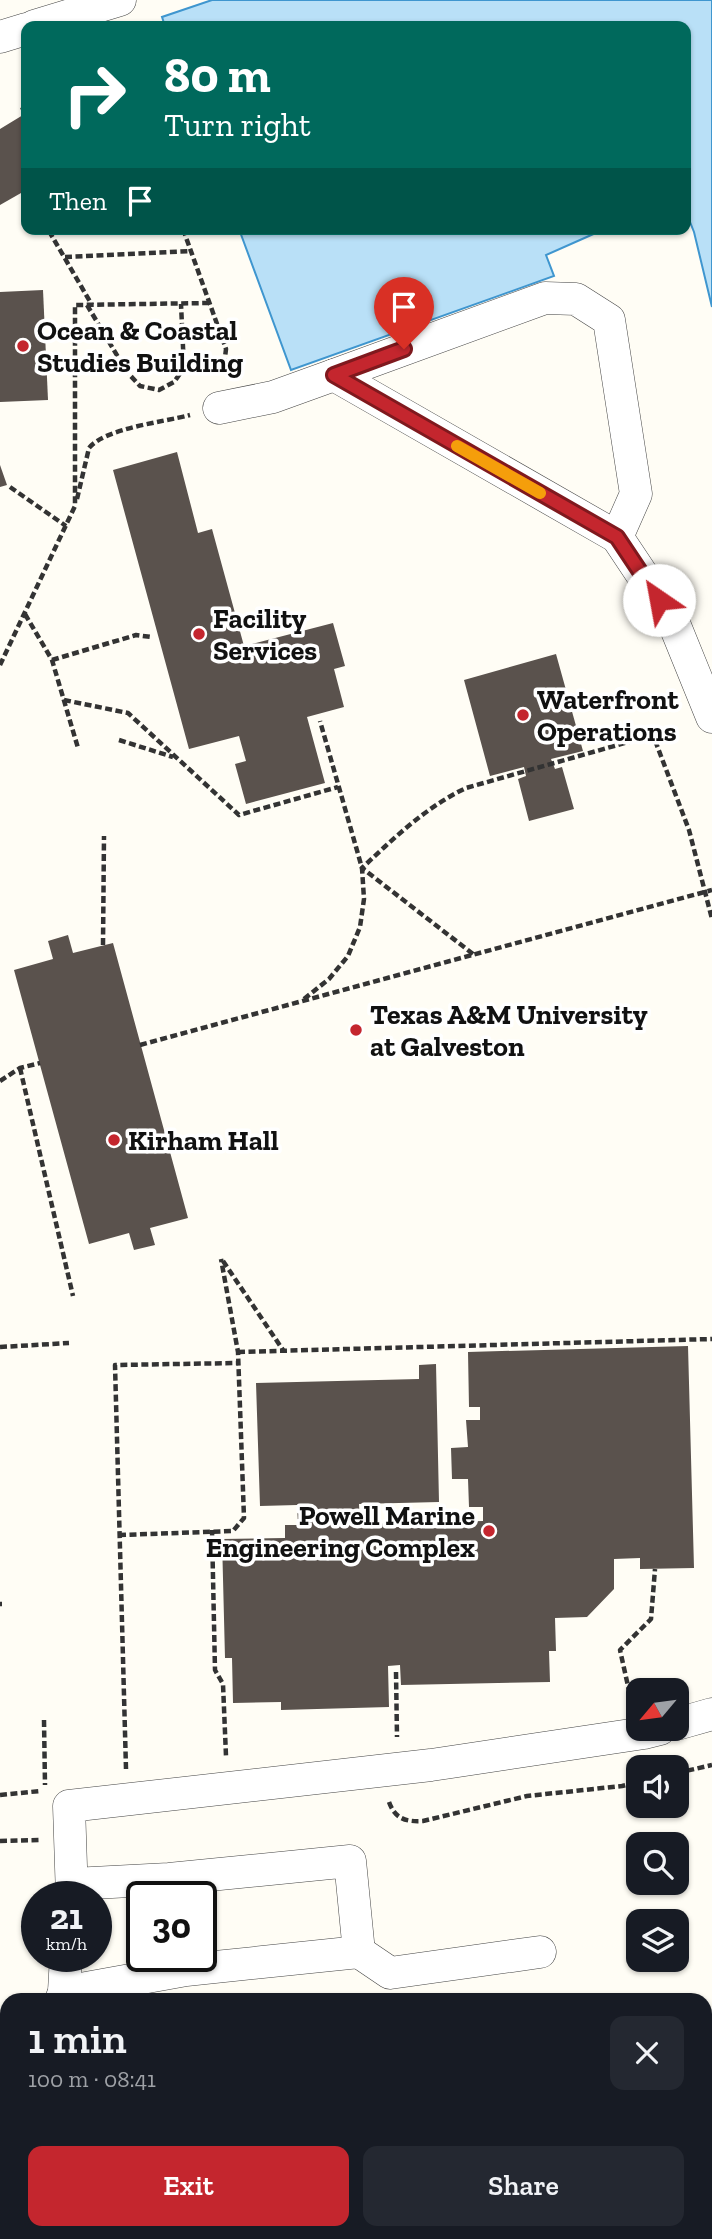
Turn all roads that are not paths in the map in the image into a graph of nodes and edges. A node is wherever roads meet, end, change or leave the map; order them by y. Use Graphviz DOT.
graph roads {
  1 [pos="120,0"];
  2 [pos="51,21"];
  3 [pos="21,31"];
  4 [pos="0,37"];
  5 [pos="334,375"];
  6 [pos="228,407"];
  7 [pos="617,537"];
  8 [pos="712,717"];
  9 [pos="712,1714"];
  10 [pos="690,1720"];
  11 [pos="626,1736"];
  12 [pos="70,1881"];
  13 [pos="112,1886"];
  14 [pos="359,1952"];
  15 [pos="540,1952"];
  16 [pos="64,1972"];
  17 [pos="62,1993"];
  18 [pos="76,1993"];
  1 -- 2 [label="street"];
  3 -- 4 [label="street"];
  5 -- 6 [label="street"];
  5 -- 7 [label="street"];
  5 -- 7 [label="street"];
  7 -- 8 [label="street"];
  9 -- 10 [label="street"];
  11 -- 12 [label="street"];
  13 -- 14 [label="street"];
  14 -- 15 [label="street"];
  14 -- 18 [label="street"];
  16 -- 17 [label="street"];
}
